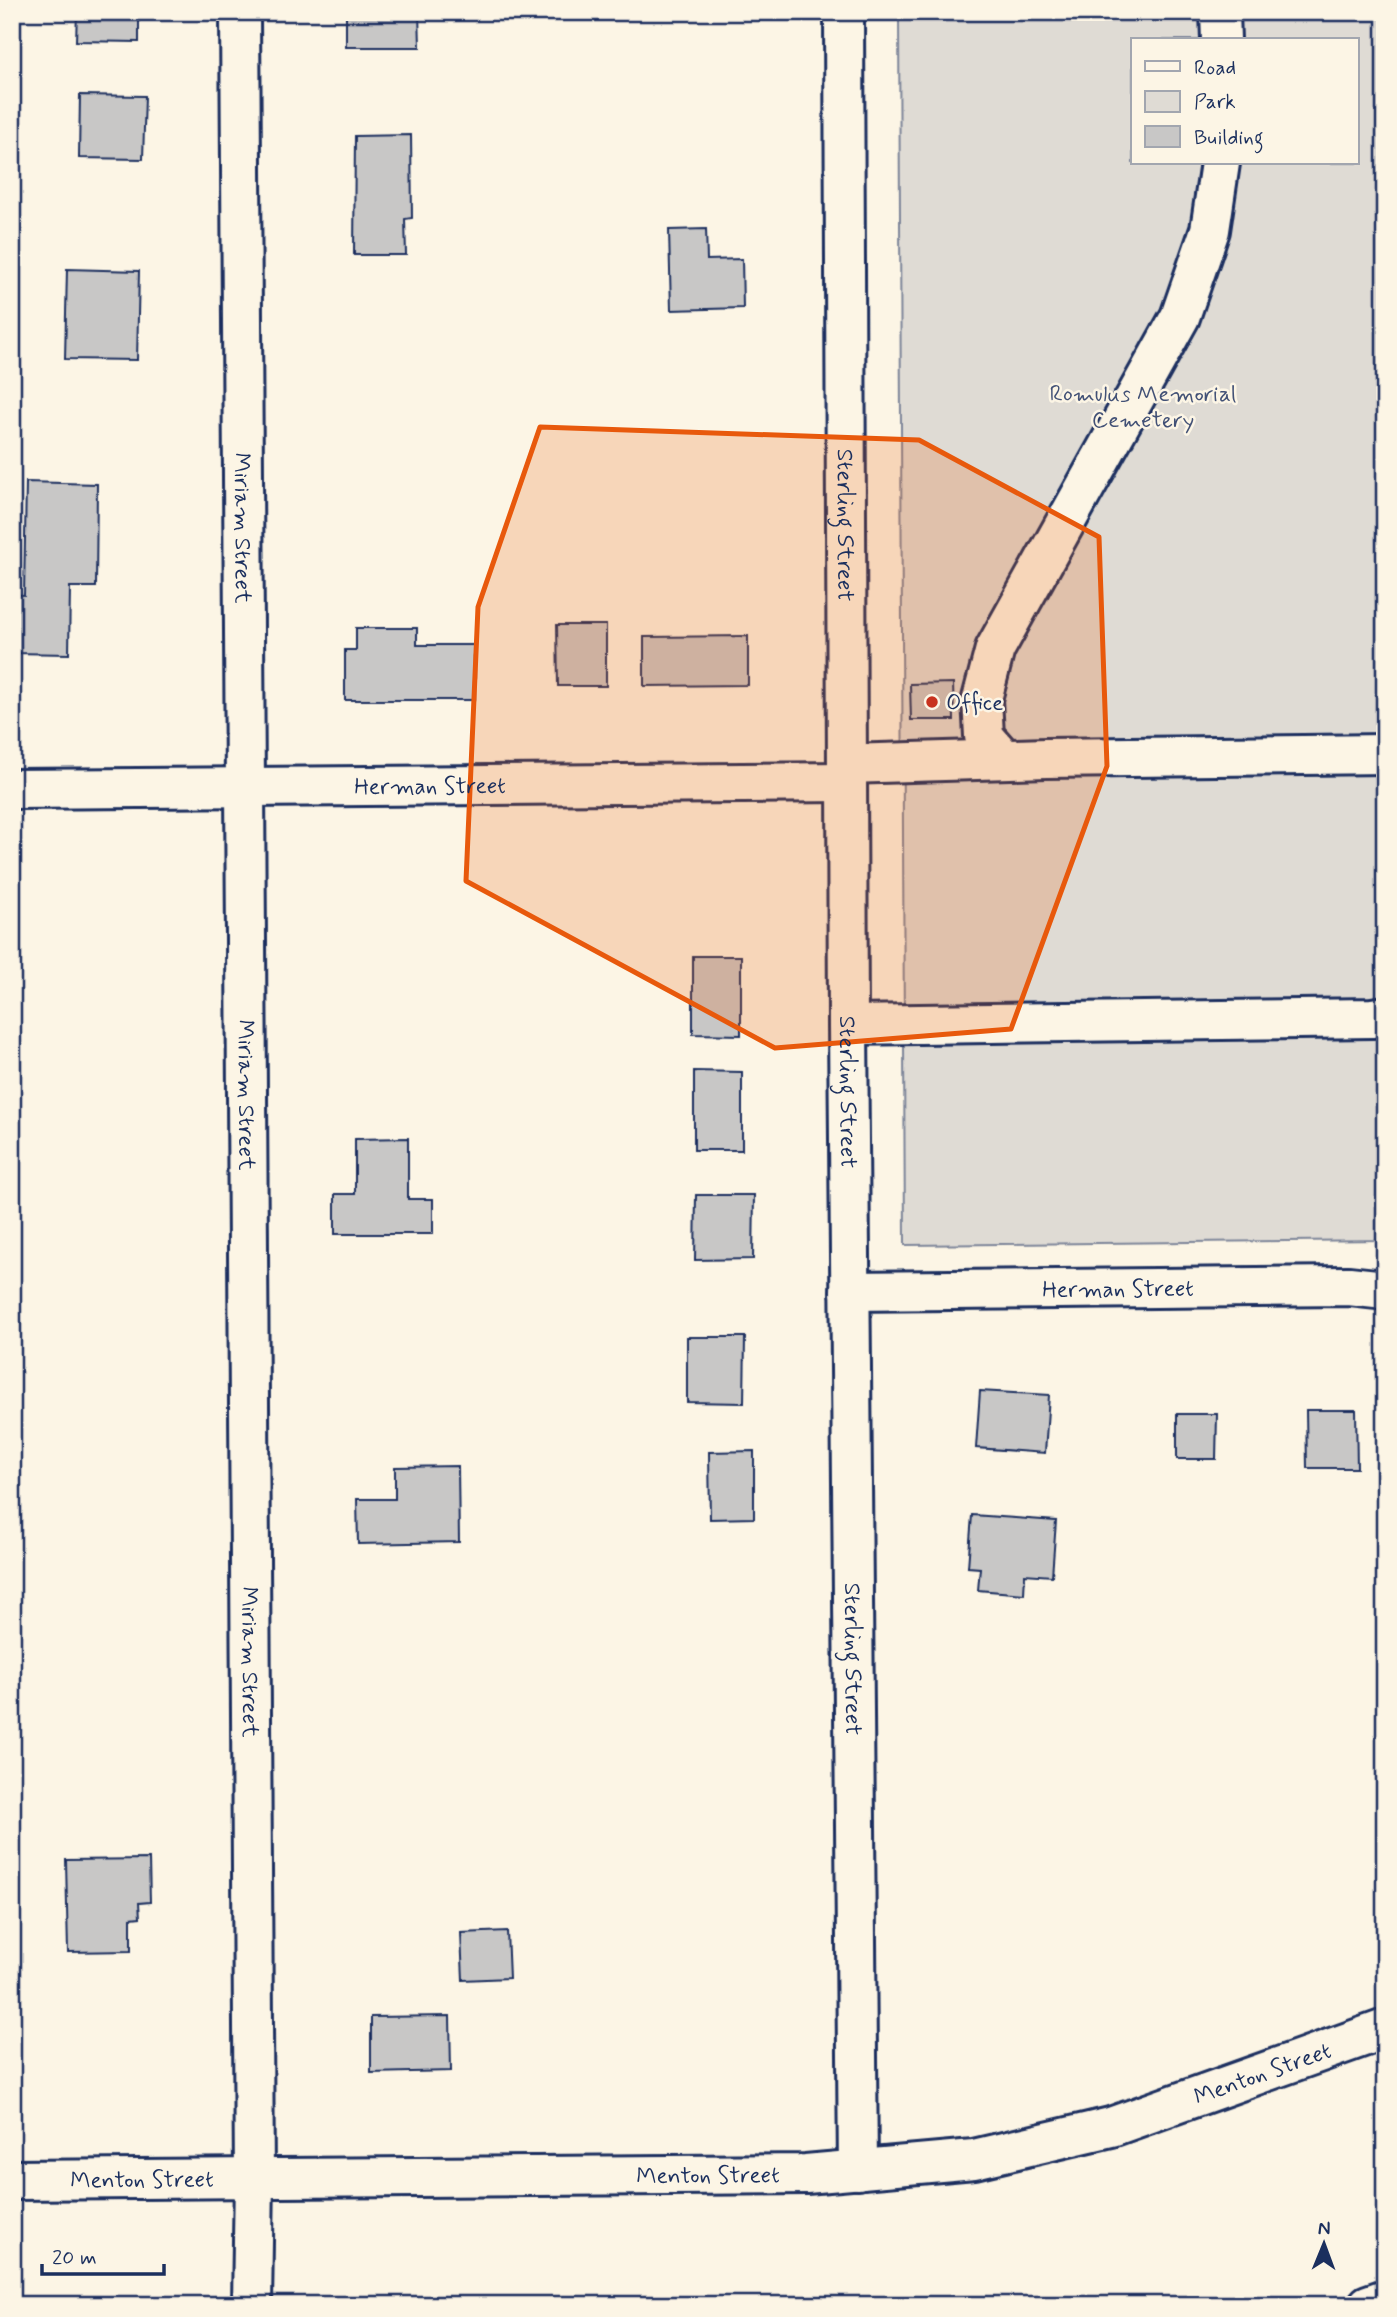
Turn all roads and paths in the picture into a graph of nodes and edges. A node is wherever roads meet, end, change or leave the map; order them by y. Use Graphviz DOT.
graph roads {
  1 [pos="240,12"];
  2 [pos="844,12"];
  3 [pos="1220,12"];
  4 [pos="1220,38"];
  5 [pos="1220,164"];
  6 [pos="1385,754"];
  7 [pos="1004,759"];
  8 [pos="847,773"];
  9 [pos="246,787"];
  10 [pos="12,789"];
  11 [pos="1385,1016"];
  12 [pos="848,1025"];
  13 [pos="1385,1290"];
  14 [pos="850,1291"];
  15 [pos="1385,2029"];
  16 [pos="858,2170"];
  17 [pos="254,2178"];
  18 [pos="12,2180"];
  19 [pos="1385,2299"];
  20 [pos="252,2305"];
  21 [pos="1368,2305"];
  1 -- 9 [label="main road, Miriam Street"];
  2 -- 8 [label="main road, Sterling Street"];
  3 -- 4 [label="main road"];
  5 -- 7 [label="main road"];
  6 -- 7 [label="main road, Herman Street"];
  7 -- 8 [label="main road, Herman Street"];
  8 -- 9 [label="main road, Herman Street"];
  8 -- 12 [label="main road, Sterling Street"];
  9 -- 10 [label="main road, Herman Street"];
  9 -- 17 [label="main road, Miriam Street"];
  11 -- 12 [label="main road"];
  12 -- 14 [label="main road, Sterling Street"];
  13 -- 14 [label="main road, Herman Street"];
  14 -- 16 [label="main road, Sterling Street"];
  15 -- 16 [label="main road, Menton Street"];
  16 -- 17 [label="main road, Menton Street"];
  17 -- 18 [label="main road, Menton Street"];
  17 -- 20 [label="main road, Miriam Street"];
  19 -- 21 [label="main road"];
}
